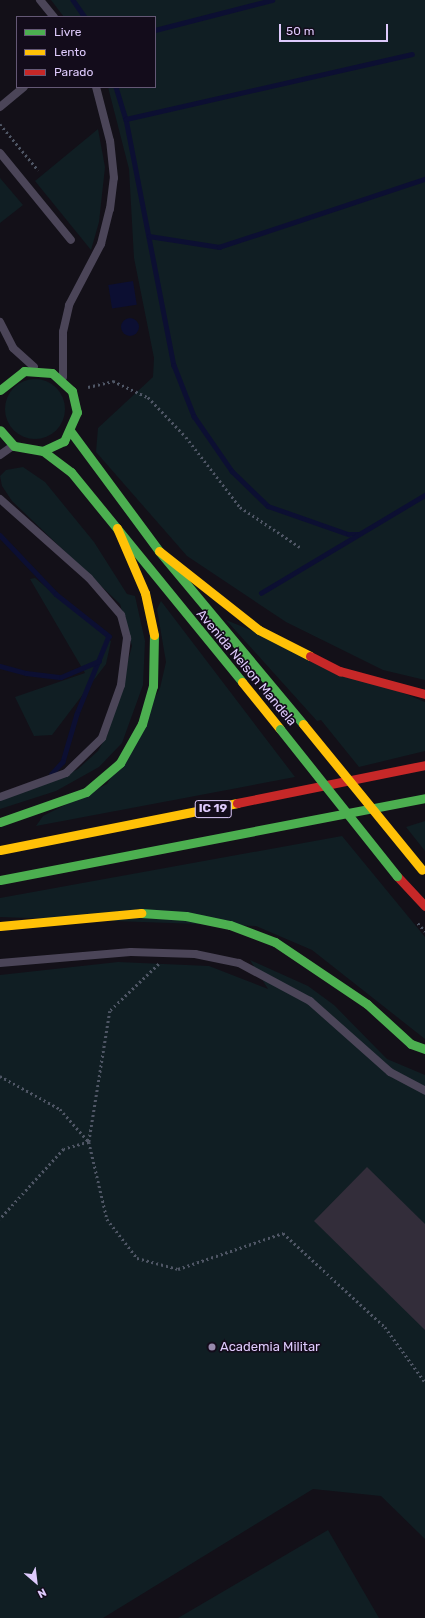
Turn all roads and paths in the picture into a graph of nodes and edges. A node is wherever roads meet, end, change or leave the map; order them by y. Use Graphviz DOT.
graph roads {
  1 [pos="40,0"];
  2 [pos="53,16"];
  3 [pos="23,88"];
  4 [pos="96,88"];
  5 [pos="0,107"];
  6 [pos="0,124"];
  7 [pos="0,153"];
  8 [pos="38,170"];
  9 [pos="71,240"];
  10 [pos="0,322"];
  11 [pos="38,370"];
  12 [pos="64,380"];
  13 [pos="0,390"];
  14 [pos="72,391"];
  15 [pos="0,430"];
  16 [pos="71,432"];
  17 [pos="14,446"];
  18 [pos="43,451"];
  19 [pos="0,456"];
  20 [pos="0,499"];
  21 [pos="116,528"];
  22 [pos="300,547"];
  23 [pos="159,551"];
  24 [pos="425,694"];
  25 [pos="425,765"];
  26 [pos="0,797"];
  27 [pos="425,798"];
  28 [pos="0,822"];
  29 [pos="0,850"];
  30 [pos="424,872"];
  31 [pos="0,880"];
  32 [pos="425,906"];
  33 [pos="0,926"];
  34 [pos="171,953"];
  35 [pos="0,963"];
  36 [pos="425,1049"];
  37 [pos="0,1076"];
  38 [pos="425,1091"];
  39 [pos="89,1142"];
  40 [pos="0,1219"];
  41 [pos="425,1382"];
  1 -- 2 [label="lane"];
  3 -- 5 [label="lane"];
  4 -- 12 [label="lane"];
  6 -- 8 [label="path"];
  7 -- 9 [label="lane"];
  10 -- 11 [label="lane"];
  11 -- 12 [label="main road"];
  11 -- 13 [label="main road"];
  12 -- 14 [label="main road"];
  14 -- 16 [label="main road"];
  14 -- 22 [label="path"];
  15 -- 17 [label="main road"];
  16 -- 18 [label="main road"];
  16 -- 23 [label="main road, Avenida Nelson Mandela"];
  17 -- 18 [label="main road"];
  17 -- 19 [label="lane"];
  18 -- 21 [label="main road, Avenida Nelson Mandela"];
  20 -- 26 [label="lane"];
  21 -- 28 [label="main road"];
  21 -- 32 [label="main road, Avenida Nelson Mandela, bridge"];
  23 -- 24 [label="main road"];
  23 -- 30 [label="main road, Avenida Nelson Mandela, bridge"];
  25 -- 29 [label="main road, IC 19"];
  27 -- 31 [label="main road, IC 19"];
  33 -- 36 [label="main road"];
  34 -- 35 [label="lane"];
  34 -- 38 [label="lane"];
  34 -- 39 [label="path"];
  37 -- 39 [label="path"];
  39 -- 40 [label="path"];
  39 -- 41 [label="path"];
}
